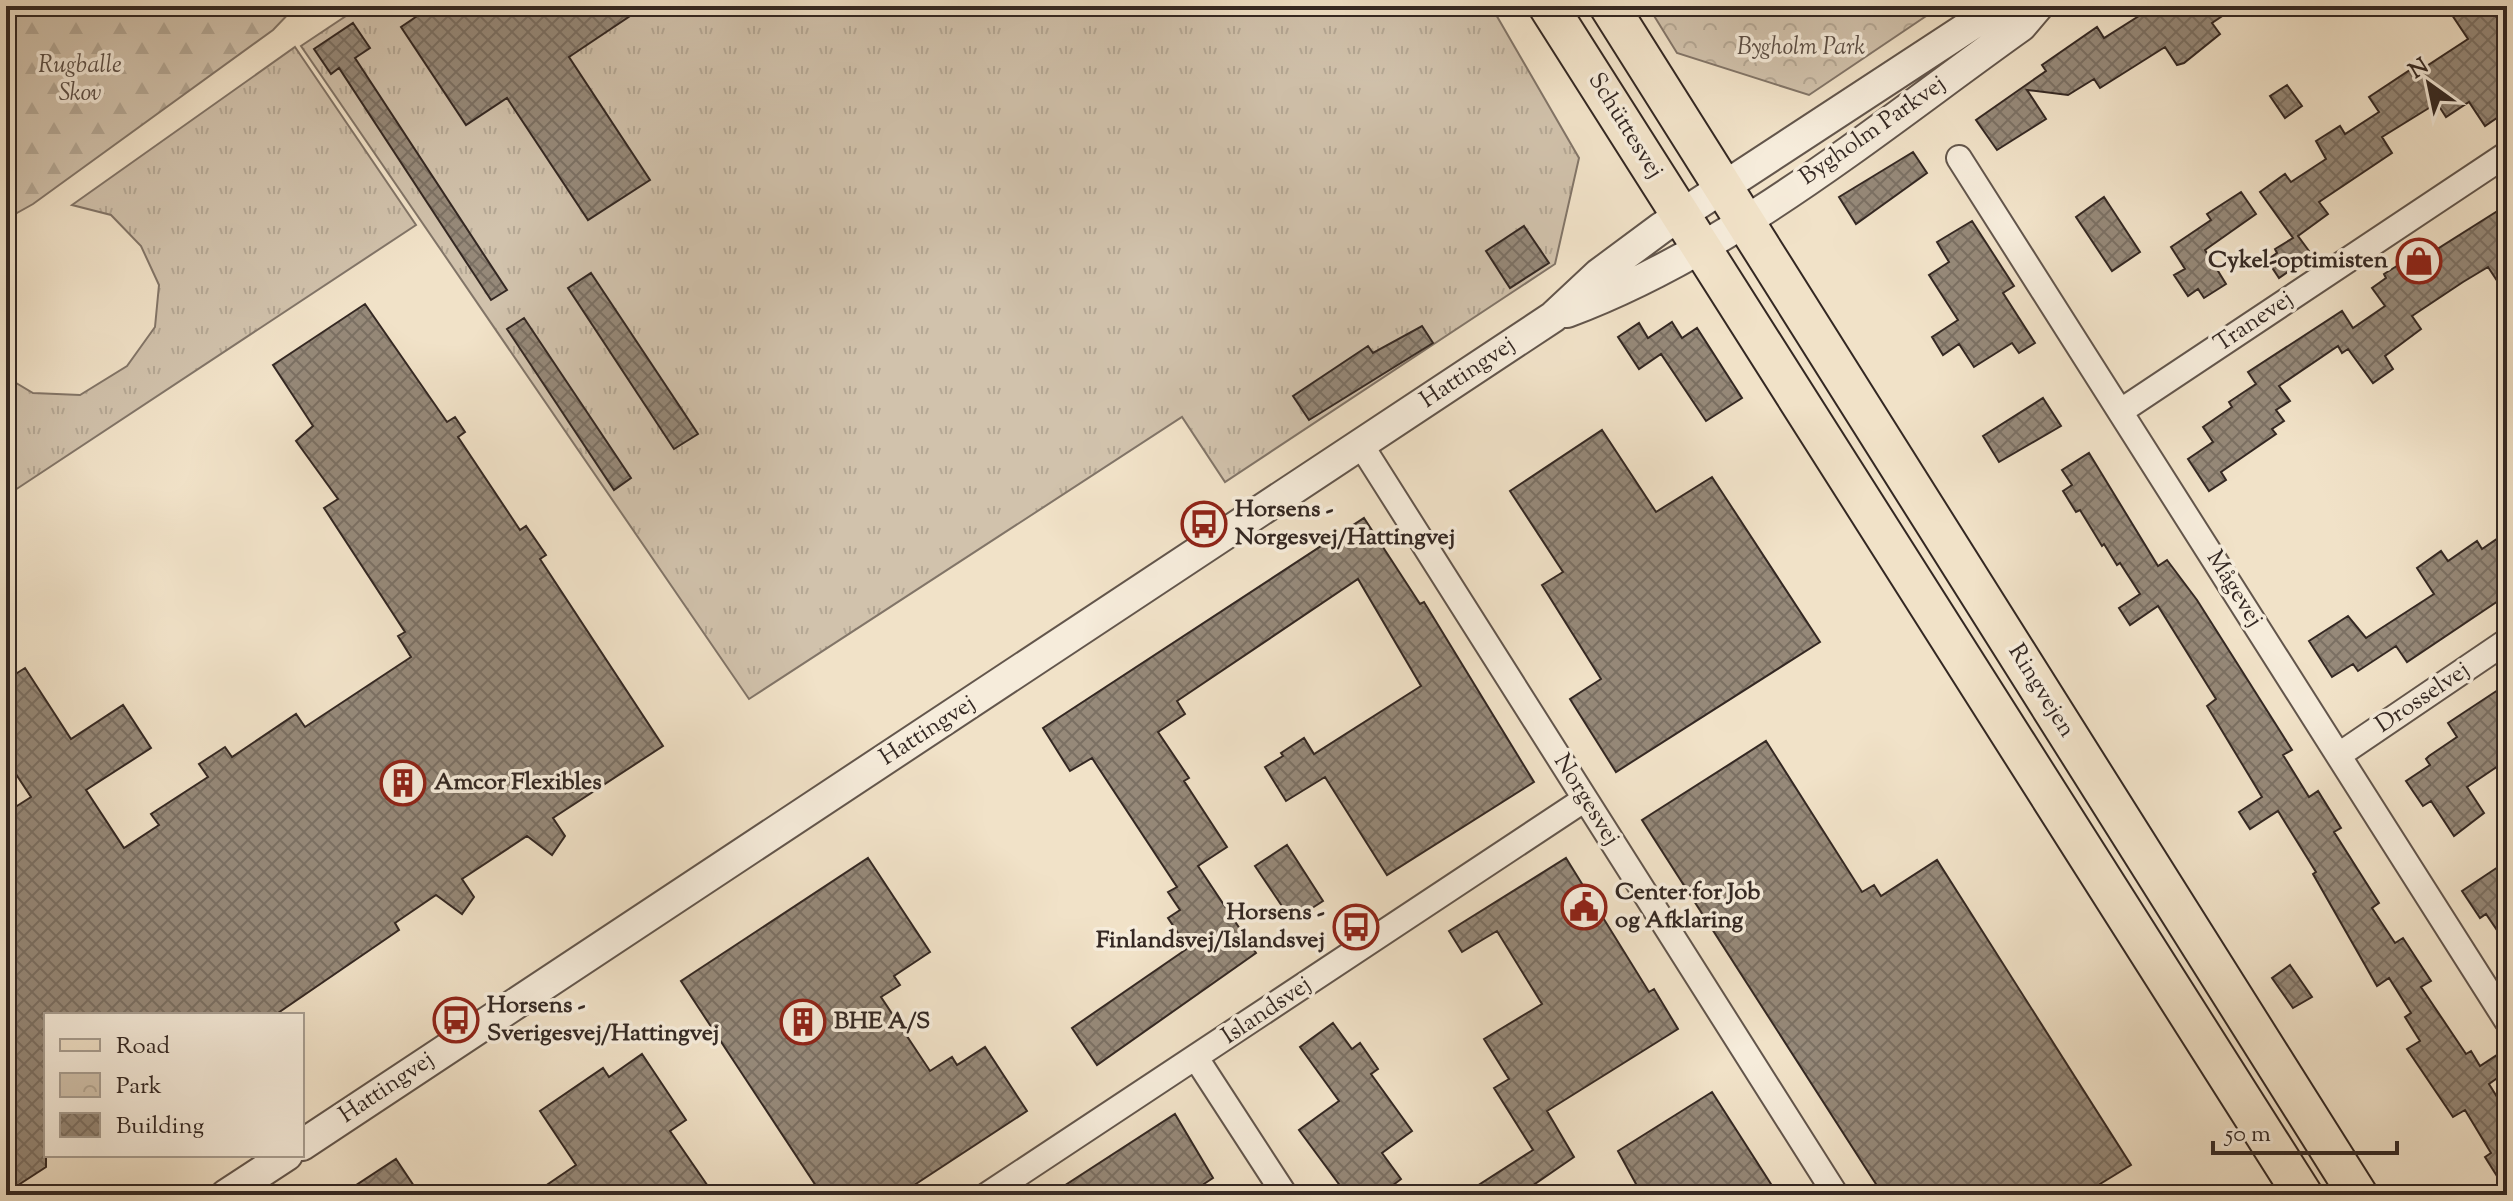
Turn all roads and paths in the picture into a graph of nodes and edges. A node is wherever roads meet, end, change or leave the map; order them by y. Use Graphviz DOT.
graph roads {
  1 [pos="1548,6"];
  2 [pos="1609,6"];
  3 [pos="2000,6"];
  4 [pos="2038,6"];
  5 [pos="2507,154"];
  6 [pos="1959,158"];
  7 [pos="1724,187"];
  8 [pos="1681,214"];
  9 [pos="1745,220"];
  10 [pos="1702,246"];
  11 [pos="1553,317"];
  12 [pos="2121,411"];
  13 [pos="1361,445"];
  14 [pos="2507,641"];
  15 [pos="2339,755"];
  16 [pos="1585,799"];
  17 [pos="2507,1021"];
  18 [pos="1196,1058"];
  19 [pos="304,1144"];
  20 [pos="284,1157"];
  21 [pos="226,1195"];
  22 [pos="987,1195"];
  23 [pos="1285,1195"];
  24 [pos="1836,1195"];
  25 [pos="2303,1195"];
  26 [pos="2358,1195"];
  1 -- 8 [label="main road, Schüttesvej"];
  2 -- 7 [label="main road, Schüttesvej"];
  3 -- 7 [label="street, Bygholm Parkvej"];
  4 -- 9 [label="street, Bygholm Parkvej"];
  5 -- 12 [label="street, Tranevej"];
  6 -- 12 [label="street, Mågevej"];
  7 -- 8 [label="street, Bygholm Parkvej"];
  7 -- 9 [label="main road, Ringvejen"];
  8 -- 10 [label="main road, Schüttesvej"];
  8 -- 11 [label="street, Hattingvej"];
  9 -- 10 [label="street, Bygholm Parkvej"];
  9 -- 26 [label="main road, Ringvejen"];
  10 -- 11 [label="street, Hattingvej"];
  10 -- 25 [label="main road, Ringvejen"];
  11 -- 13 [label="street, Hattingvej"];
  12 -- 15 [label="street, Mågevej"];
  13 -- 16 [label="street, Norgesvej"];
  13 -- 19 [label="street, Hattingvej"];
  14 -- 15 [label="street, Drosselvej"];
  15 -- 17 [label="street, Mågevej"];
  16 -- 18 [label="street, Islandsvej"];
  16 -- 24 [label="street, Norgesvej"];
  18 -- 22 [label="street, Islandsvej"];
  18 -- 23 [label="street"];
  20 -- 21 [label="street"];
}
